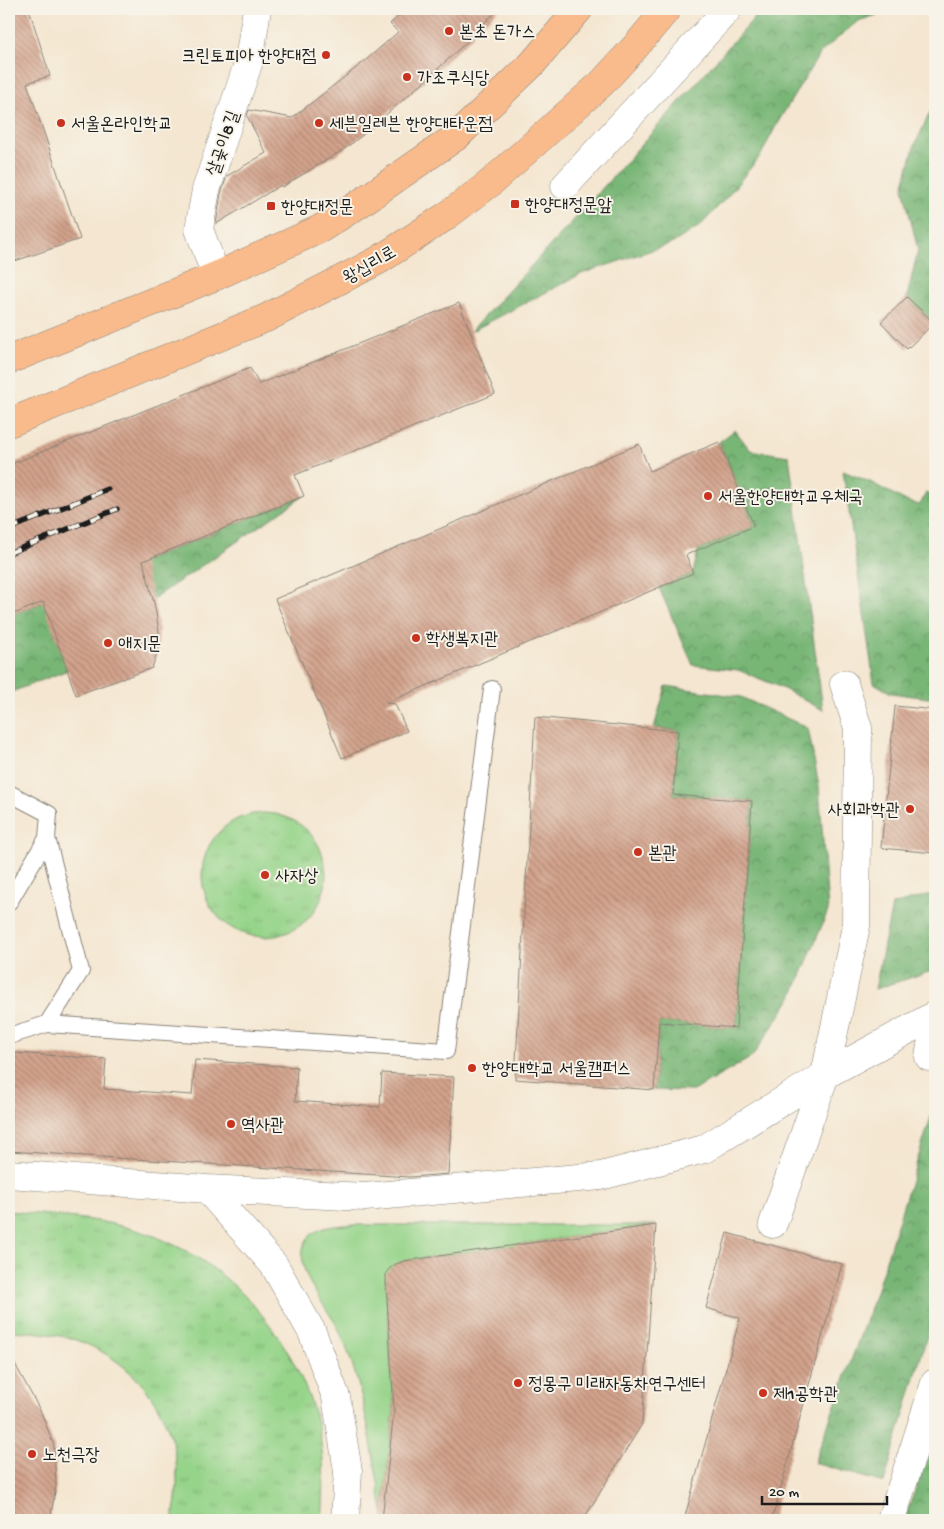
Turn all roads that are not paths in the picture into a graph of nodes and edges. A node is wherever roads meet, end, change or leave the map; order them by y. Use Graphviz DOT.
graph roads {
  1 [pos="257,9"];
  2 [pos="579,9"];
  3 [pos="667,9"];
  4 [pos="728,9"];
  5 [pos="564,186"];
  6 [pos="216,276"];
  7 [pos="9,360"];
  8 [pos="9,423"];
  9 [pos="844,684"];
  10 [pos="492,690"];
  11 [pos="9,793"];
  12 [pos="47,838"];
  13 [pos="9,902"];
  14 [pos="935,1015"];
  15 [pos="935,1021"];
  16 [pos="47,1024"];
  17 [pos="9,1036"];
  18 [pos="929,1056"];
  19 [pos="825,1075"];
  20 [pos="9,1174"];
  21 [pos="207,1189"];
  22 [pos="773,1224"];
  23 [pos="935,1383"];
  24 [pos="345,1520"];
  25 [pos="891,1520"];
  1 -- 6 [label="street, 살곶이8길"];
  2 -- 6 [label="main road"];
  3 -- 8 [label="main road, 왕십리로"];
  4 -- 5 [label="street"];
  6 -- 7 [label="main road"];
  9 -- 19 [label="street"];
  10 -- 16 [label="lane"];
  11 -- 12 [label="lane"];
  12 -- 13 [label="lane"];
  12 -- 16 [label="lane"];
  14 -- 19 [label="street"];
  15 -- 18 [label="street"];
  16 -- 17 [label="lane"];
  19 -- 21 [label="street"];
  19 -- 22 [label="street"];
  20 -- 21 [label="street"];
  21 -- 24 [label="street"];
  23 -- 25 [label="street"];
}
